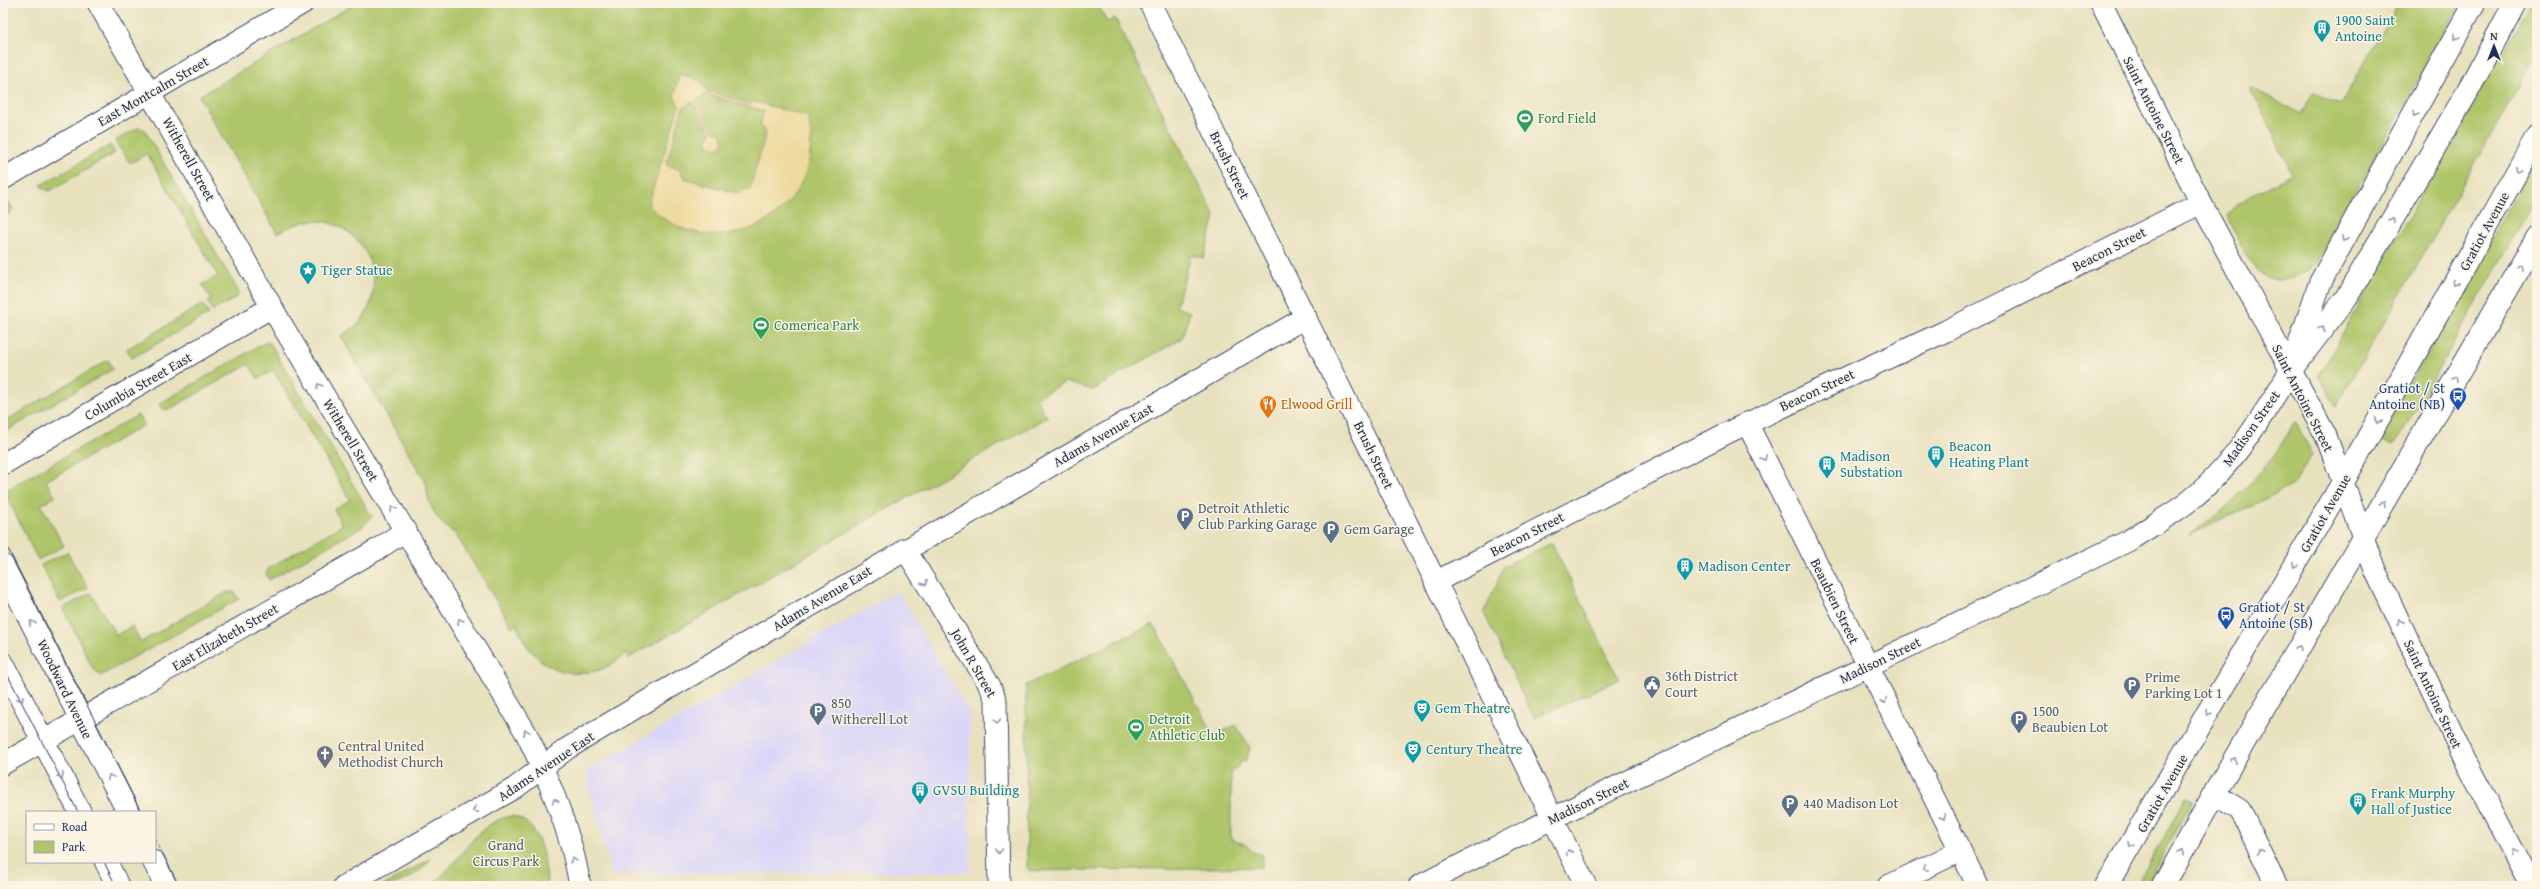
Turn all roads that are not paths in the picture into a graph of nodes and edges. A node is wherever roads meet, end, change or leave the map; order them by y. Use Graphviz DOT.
graph roads {
  1 [pos="98,3"];
  2 [pos="303,3"];
  3 [pos="1150,3"];
  4 [pos="2100,3"];
  5 [pos="2474,3"];
  6 [pos="2515,3"];
  7 [pos="150,93"];
  8 [pos="2537,136"];
  9 [pos="3,179"];
  10 [pos="2201,203"];
  11 [pos="2537,238"];
  12 [pos="272,307"];
  13 [pos="1306,317"];
  14 [pos="2290,371"];
  15 [pos="1747,423"];
  16 [pos="3,464"];
  17 [pos="2343,482"];
  18 [pos="406,530"];
  19 [pos="2363,538"];
  20 [pos="905,550"];
  21 [pos="3,566"];
  22 [pos="1435,582"];
  23 [pos="3,664"];
  24 [pos="1866,666"];
  25 [pos="81,720"];
  26 [pos="43,741"];
  27 [pos="3,764"];
  28 [pos="544,767"];
  29 [pos="2214,794"];
  30 [pos="79,811"];
  31 [pos="127,811"];
  32 [pos="1552,819"];
  33 [pos="1960,851"];
  34 [pos="106,863"];
  35 [pos="154,863"];
  36 [pos="118,886"];
  37 [pos="166,886"];
  38 [pos="344,886"];
  39 [pos="580,886"];
  40 [pos="999,886"];
  41 [pos="1420,886"];
  42 [pos="1586,886"];
  43 [pos="1888,886"];
  44 [pos="1978,886"];
  45 [pos="2106,886"];
  46 [pos="2163,886"];
  47 [pos="2277,886"];
  48 [pos="2531,886"];
  1 -- 7 [label="street, Witherell Street"];
  2 -- 7 [label="street, East Montcalm Street"];
  3 -- 13 [label="street, Brush Street"];
  4 -- 10 [label="street, Saint Antoine Street"];
  5 -- 14 [label="main road, one-way"];
  14 -- 6 [label="main road, one-way"];
  7 -- 9 [label="street, East Montcalm Street"];
  7 -- 12 [label="street, Witherell Street"];
  8 -- 17 [label="main road, Gratiot Avenue, one-way"];
  10 -- 14 [label="street, Saint Antoine Street"];
  10 -- 15 [label="street, Beacon Street"];
  19 -- 11 [label="main road, one-way"];
  12 -- 16 [label="street, Columbia Street East"];
  18 -- 12 [label="street, Witherell Street, one-way"];
  13 -- 20 [label="street, Adams Avenue East"];
  13 -- 22 [label="street, Brush Street"];
  14 -- 17 [label="street, Saint Antoine Street"];
  14 -- 24 [label="street, Madison Street"];
  15 -- 22 [label="street, Beacon Street"];
  15 -- 24 [label="street, Beaubien Street, one-way"];
  17 -- 19 [label="street, Saint Antoine Street"];
  17 -- 45 [label="main road, Gratiot Avenue, one-way"];
  18 -- 25 [label="street, East Elizabeth Street"];
  28 -- 18 [label="street, Witherell Street, one-way"];
  29 -- 19 [label="main road, one-way"];
  48 -- 19 [label="street, Saint Antoine Street, one-way"];
  20 -- 28 [label="street, Adams Avenue East"];
  20 -- 40 [label="street, John R Street, one-way"];
  25 -- 21 [label="main road, Woodward Avenue, one-way"];
  22 -- 32 [label="street, Brush Street"];
  23 -- 26 [label="main road, one-way"];
  24 -- 32 [label="street, Madison Street"];
  24 -- 33 [label="street, Beaubien Street, one-way"];
  25 -- 26 [label="street, East Elizabeth Street"];
  31 -- 25 [label="main road, Woodward Avenue, one-way"];
  26 -- 27 [label="street, East Elizabeth Street"];
  26 -- 30 [label="main road, one-way"];
  28 -- 38 [label="street, Adams Avenue East, one-way"];
  39 -- 28 [label="street, Witherell Street, one-way"];
  46 -- 29 [label="main road, one-way"];
  47 -- 29 [label="street, one-way"];
  32 -- 41 [label="street, Madison Street"];
  42 -- 32 [label="street, Brush Street, one-way"];
  33 -- 43 [label="street, one-way"];
  33 -- 44 [label="street, Beaubien Street"];
  34 -- 36 [label="main road"];
  35 -- 37 [label="main road"];
}
